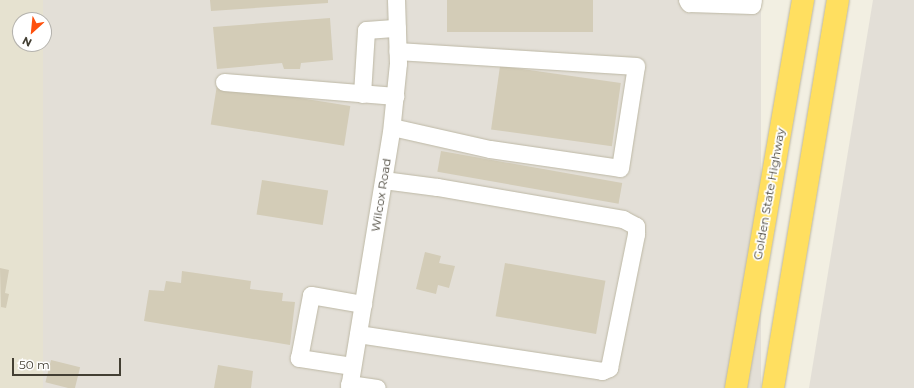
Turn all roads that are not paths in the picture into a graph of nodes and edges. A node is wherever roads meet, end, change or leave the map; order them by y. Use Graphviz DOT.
graph roads {
  1 [pos="396,0"];
  2 [pos="687,0"];
  3 [pos="753,0"];
  4 [pos="803,0"];
  5 [pos="838,0"];
  6 [pos="397,28"];
  7 [pos="397,51"];
  8 [pos="224,82"];
  9 [pos="362,94"];
  10 [pos="395,96"];
  11 [pos="392,127"];
  12 [pos="383,180"];
  13 [pos="363,304"];
  14 [pos="358,334"];
  15 [pos="352,366"];
  16 [pos="349,386"];
  17 [pos="377,388"];
  18 [pos="736,388"];
  19 [pos="773,388"];
  1 -- 6 [label="street, Wilcox Road"];
  2 -- 3 [label="street"];
  4 -- 18 [label="highway, Golden State Highway"];
  5 -- 19 [label="highway"];
  6 -- 7 [label="street, Wilcox Road"];
  6 -- 9 [label="street"];
  7 -- 10 [label="street, Wilcox Road"];
  7 -- 11 [label="street"];
  8 -- 9 [label="street"];
  9 -- 10 [label="street"];
  10 -- 11 [label="street, Wilcox Road"];
  11 -- 12 [label="street, Wilcox Road"];
  12 -- 13 [label="street, Wilcox Road"];
  12 -- 14 [label="street"];
  13 -- 14 [label="street, Wilcox Road"];
  13 -- 15 [label="street"];
  14 -- 15 [label="street, Wilcox Road"];
  15 -- 16 [label="street, Wilcox Road"];
  16 -- 17 [label="street"];
}
